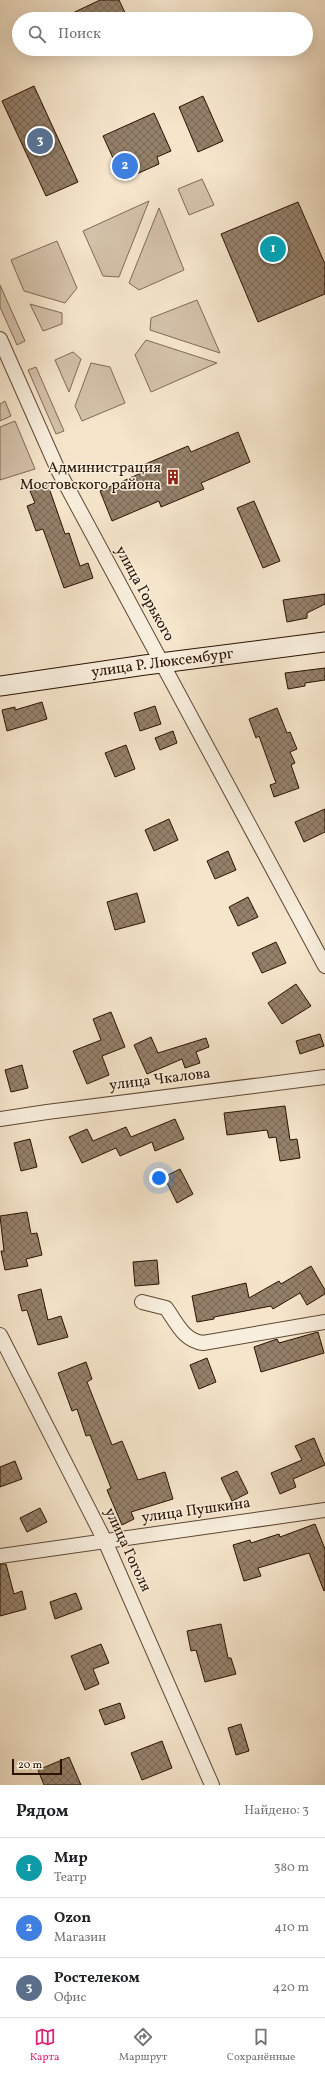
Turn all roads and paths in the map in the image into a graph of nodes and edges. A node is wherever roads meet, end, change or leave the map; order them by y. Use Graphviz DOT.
graph roads {
  1 [pos="0,339"];
  2 [pos="325,642"];
  3 [pos="163,663"];
  4 [pos="0,686"];
  5 [pos="325,966"];
  6 [pos="325,1077"];
  7 [pos="0,1119"];
  8 [pos="142,1302"];
  9 [pos="325,1322"];
  10 [pos="0,1334"];
  11 [pos="325,1510"];
  12 [pos="105,1541"];
  13 [pos="0,1556"];
  14 [pos="212,1785"];
  1 -- 3 [label="street, улица Горького"];
  2 -- 3 [label="street, улица Р. Люксембург"];
  3 -- 4 [label="street, улица Р. Люксембург"];
  3 -- 5 [label="street, улица Горького"];
  6 -- 7 [label="street, улица Чкалова"];
  8 -- 9 [label="street"];
  10 -- 12 [label="street, улица Гоголя"];
  11 -- 12 [label="street, улица Пушкина"];
  12 -- 13 [label="street, улица Пушкина"];
  12 -- 14 [label="street, улица Гоголя"];
}
